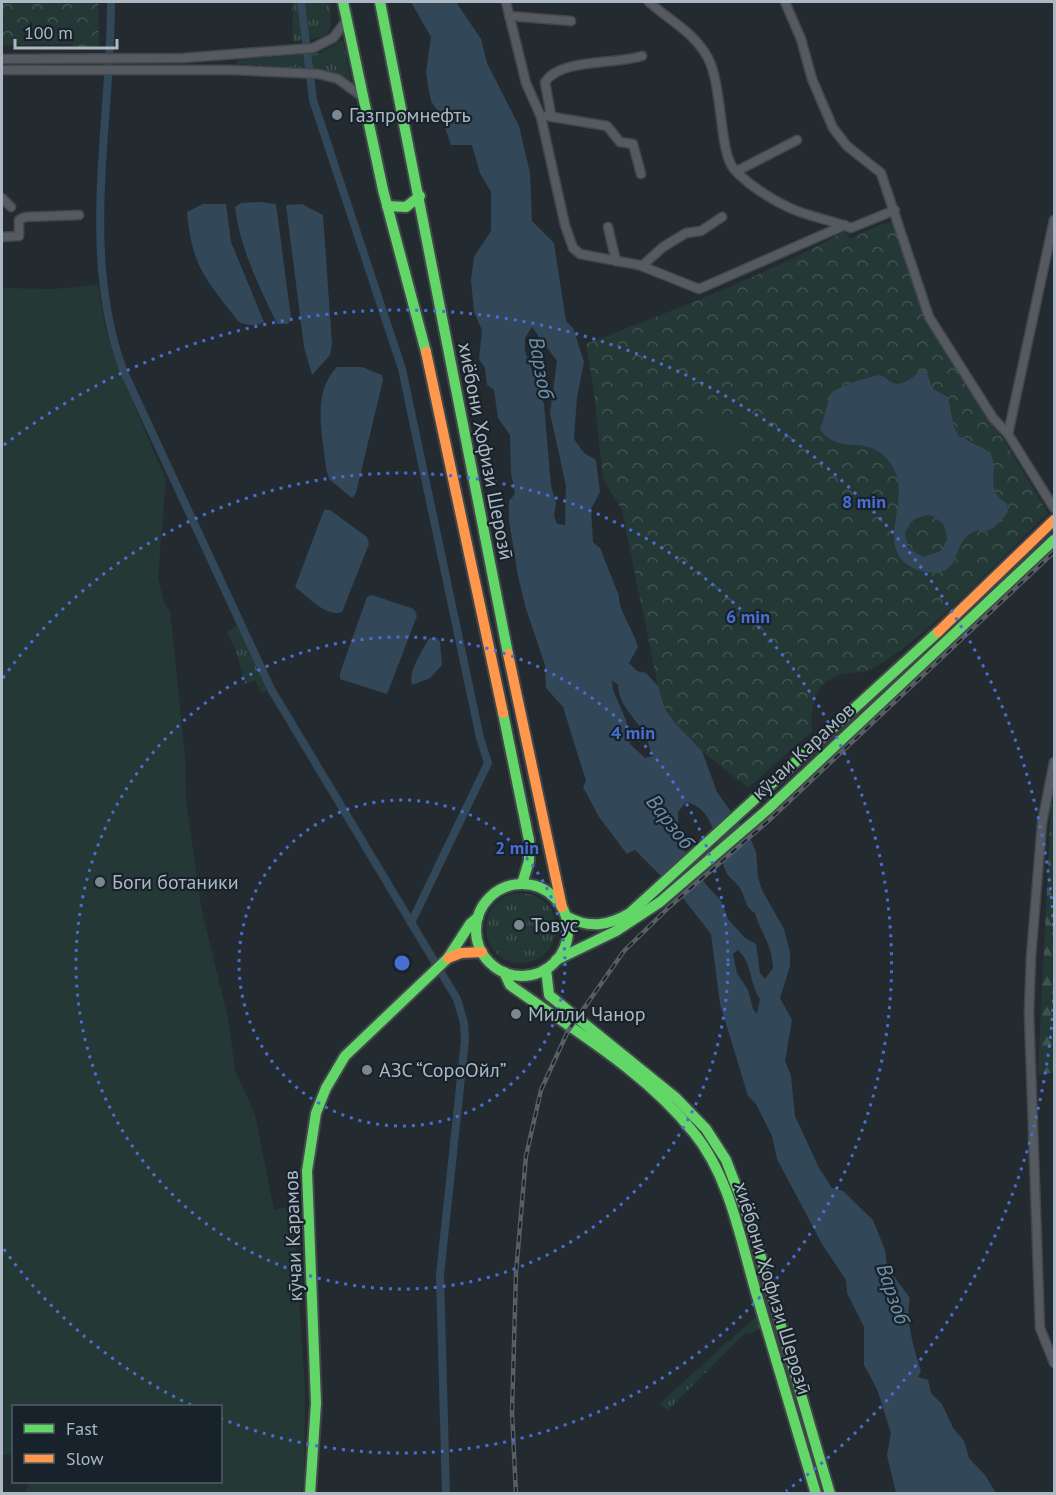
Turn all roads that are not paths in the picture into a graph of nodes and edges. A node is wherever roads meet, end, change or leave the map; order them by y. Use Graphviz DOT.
graph roads {
  1 [pos="343,2"];
  2 [pos="380,2"];
  3 [pos="506,2"];
  4 [pos="649,2"];
  5 [pos="785,2"];
  6 [pos="509,16"];
  7 [pos="347,20"];
  8 [pos="571,21"];
  9 [pos="233,55"];
  10 [pos="642,56"];
  11 [pos="2,59"];
  12 [pos="2,70"];
  13 [pos="233,70"];
  14 [pos="364,99"];
  15 [pos="551,115"];
  16 [pos="540,117"];
  17 [pos="797,140"];
  18 [pos="737,171"];
  19 [pos="641,174"];
  20 [pos="420,196"];
  21 [pos="2,198"];
  22 [pos="387,206"];
  23 [pos="12,207"];
  24 [pos="895,210"];
  25 [pos="79,215"];
  26 [pos="722,217"];
  27 [pos="1054,220"];
  28 [pos="845,225"];
  29 [pos="608,227"];
  30 [pos="2,237"];
  31 [pos="616,261"];
  32 [pos="642,266"];
  33 [pos="1008,434"];
  34 [pos="1054,508"];
  35 [pos="1054,520"];
  36 [pos="1054,540"];
  37 [pos="1010,564"];
  38 [pos="1018,574"];
  39 [pos="1054,762"];
  40 [pos="522,884"];
  41 [pos="564,911"];
  42 [pos="478,917"];
  43 [pos="482,952"];
  44 [pos="448,958"];
  45 [pos="556,960"];
  46 [pos="546,969"];
  47 [pos="504,972"];
  48 [pos="753,1230"];
  49 [pos="740,1234"];
  50 [pos="1054,1363"];
  51 [pos="310,1494"];
  52 [pos="816,1494"];
  53 [pos="830,1494"];
  1 -- 7 [label="main road, хиёбони Ҳофизи Шерозӣ"];
  2 -- 20 [label="main road, хиёбони Ҳофизи Шерозӣ"];
  3 -- 6 [label="street"];
  4 -- 18 [label="street"];
  5 -- 24 [label="street"];
  6 -- 8 [label="street"];
  6 -- 16 [label="street"];
  7 -- 9 [label="street"];
  7 -- 14 [label="main road, хиёбони Ҳофизи Шерозӣ"];
  9 -- 11 [label="street"];
  9 -- 13 [label="street"];
  10 -- 15 [label="street"];
  12 -- 13 [label="street"];
  13 -- 14 [label="street"];
  14 -- 22 [label="main road, хиёбони Ҳофизи Шерозӣ"];
  15 -- 16 [label="street"];
  15 -- 19 [label="street"];
  16 -- 31 [label="street"];
  17 -- 18 [label="street"];
  18 -- 28 [label="street"];
  20 -- 22 [label="main road"];
  20 -- 41 [label="main road, хиёбони Ҳофизи Шерозӣ"];
  21 -- 23 [label="street"];
  22 -- 40 [label="main road, хиёбони Ҳофизи Шерозӣ"];
  24 -- 28 [label="street"];
  24 -- 33 [label="street"];
  25 -- 30 [label="street"];
  26 -- 32 [label="street"];
  27 -- 33 [label="street"];
  28 -- 32 [label="street"];
  29 -- 31 [label="street"];
  31 -- 32 [label="street"];
  33 -- 34 [label="street"];
  35 -- 37 [label="main road, кӯчаи Карамов"];
  36 -- 38 [label="main road, кӯчаи Карамов"];
  37 -- 38 [label="main road"];
  37 -- 41 [label="main road, кӯчаи Карамов"];
  38 -- 45 [label="main road, кӯчаи Карамов"];
  39 -- 50 [label="street"];
  40 -- 41 [label="main road"];
  40 -- 42 [label="main road"];
  41 -- 45 [label="main road, хиёбони Ҳофизи Шерозӣ"];
  42 -- 43 [label="main road"];
  42 -- 44 [label="main road, кӯчаи Карамов"];
  43 -- 44 [label="main road, кӯчаи Карамов"];
  43 -- 47 [label="main road, хиёбони Ҳофизи Шерозӣ"];
  44 -- 51 [label="main road, кӯчаи Карамов"];
  45 -- 46 [label="main road, хиёбони Ҳофизи Шерозӣ"];
  46 -- 47 [label="main road"];
  46 -- 48 [label="main road, хиёбони Ҳофизи Шерозӣ"];
  47 -- 49 [label="main road, хиёбони Ҳофизи Шерозӣ"];
  48 -- 49 [label="main road"];
  48 -- 53 [label="main road, хиёбони Ҳофизи Шерозӣ"];
  49 -- 52 [label="main road, хиёбони Ҳофизи Шерозӣ"];
}
